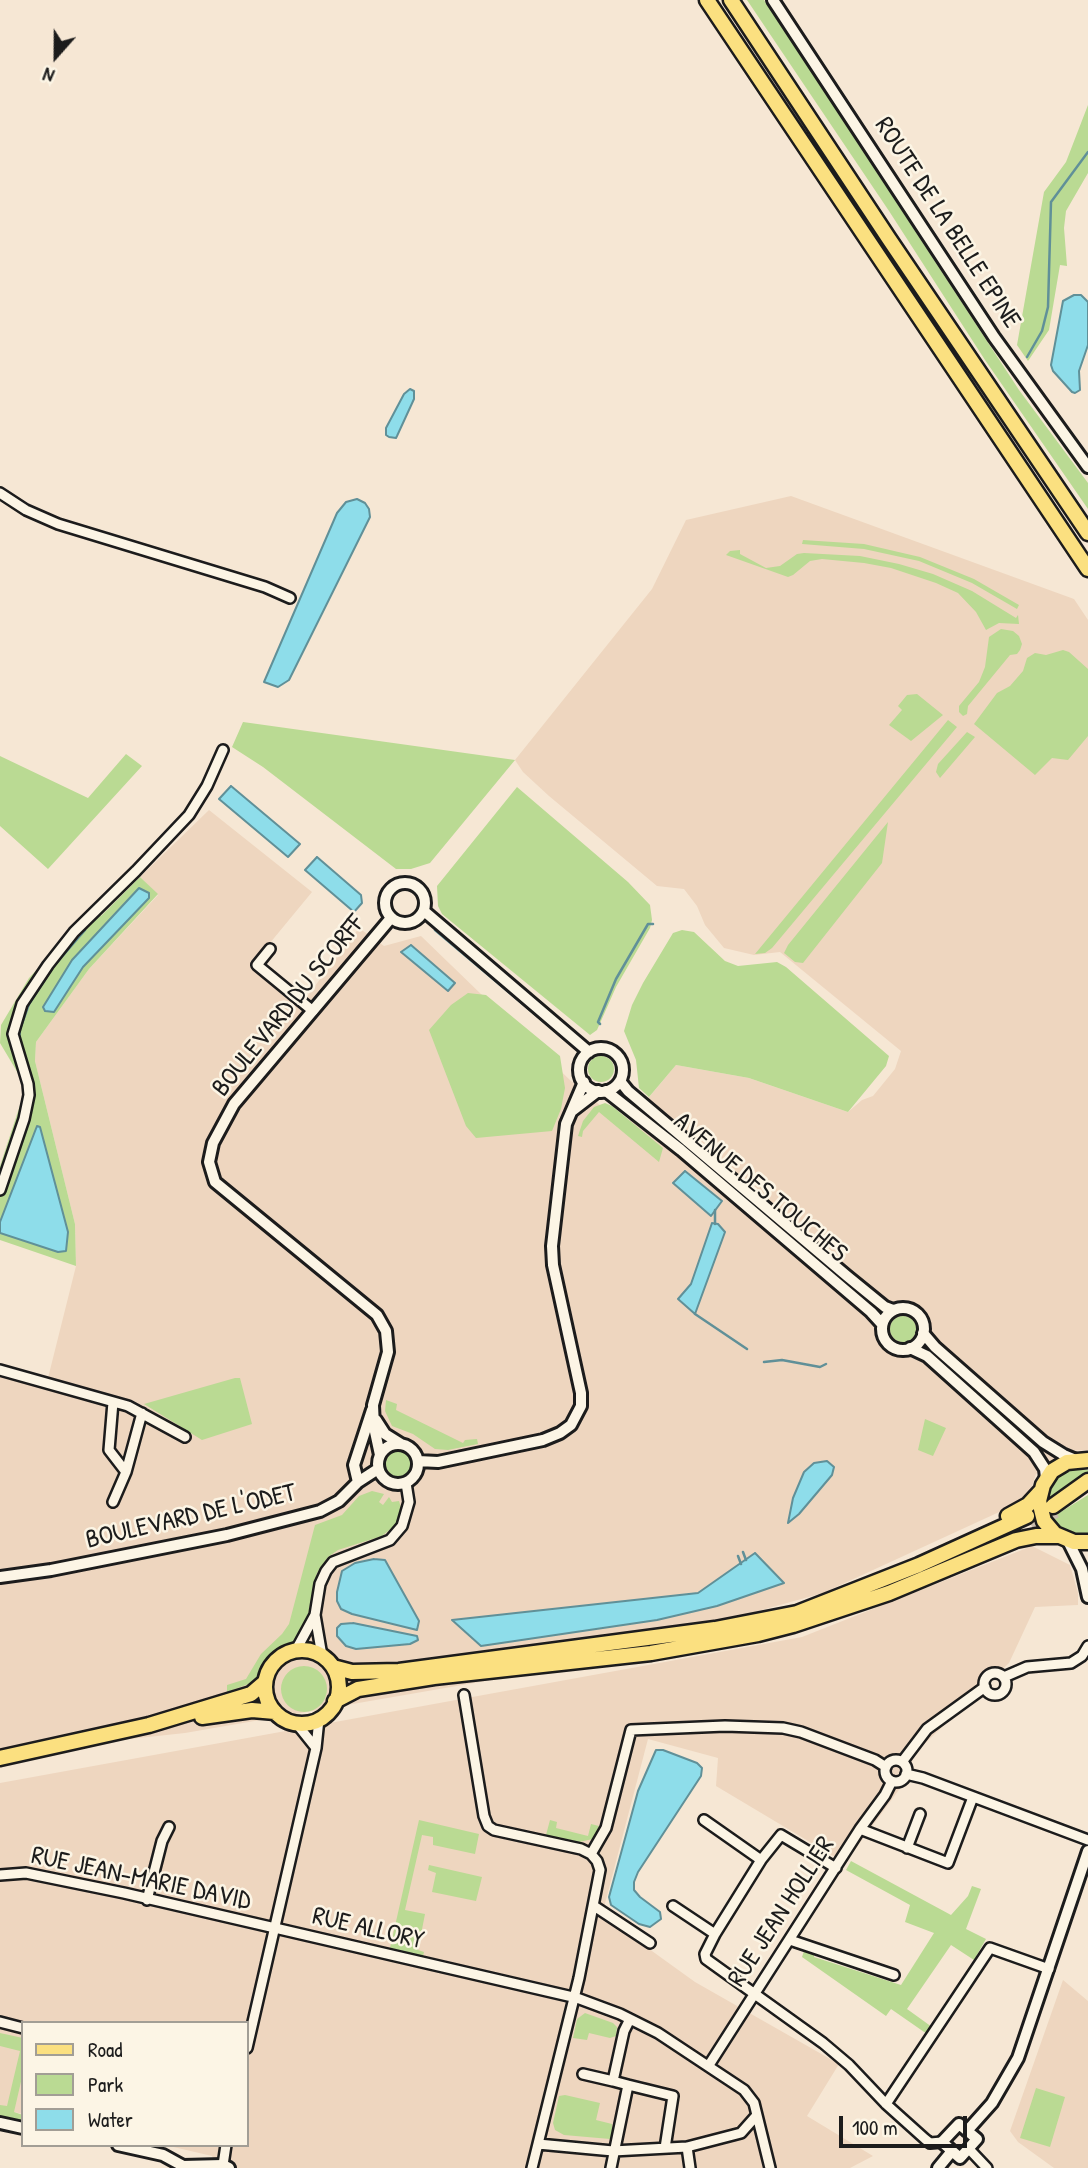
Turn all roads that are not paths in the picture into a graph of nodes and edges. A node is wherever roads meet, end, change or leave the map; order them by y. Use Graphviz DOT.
graph roads {
  1 [pos="707,0"];
  2 [pos="731,0"];
  3 [pos="773,0"];
  4 [pos="1088,467"];
  5 [pos="0,493"];
  6 [pos="1088,533"];
  7 [pos="1088,569"];
  8 [pos="290,597"];
  9 [pos="223,750"];
  10 [pos="424,911"];
  11 [pos="391,918"];
  12 [pos="270,949"];
  13 [pos="313,1011"];
  14 [pos="589,1052"];
  15 [pos="620,1081"];
  16 [pos="583,1082"];
  17 [pos="602,1091"];
  18 [pos="570,1112"];
  19 [pos="0,1190"];
  20 [pos="893,1310"];
  21 [pos="882,1324"];
  22 [pos="923,1332"];
  23 [pos="910,1348"];
  24 [pos="0,1370"];
  25 [pos="113,1402"];
  26 [pos="374,1412"];
  27 [pos="142,1413"];
  28 [pos="185,1437"];
  29 [pos="401,1444"];
  30 [pos="380,1455"];
  31 [pos="1084,1460"];
  32 [pos="418,1461"];
  33 [pos="378,1469"];
  34 [pos="125,1472"];
  35 [pos="1046,1478"];
  36 [pos="358,1482"];
  37 [pos="1088,1482"];
  38 [pos="406,1483"];
  39 [pos="1088,1489"];
  40 [pos="1040,1492"];
  41 [pos="113,1502"];
  42 [pos="1064,1539"];
  43 [pos="1088,1542"];
  44 [pos="0,1577"];
  45 [pos="869,1586"];
  46 [pos="1088,1597"];
  47 [pos="855,1604"];
  48 [pos="315,1615"];
  49 [pos="1088,1646"];
  50 [pos="296,1650"];
  51 [pos="327,1662"];
  52 [pos="1004,1677"];
  53 [pos="265,1682"];
  54 [pos="985,1687"];
  55 [pos="464,1695"];
  56 [pos="335,1701"];
  57 [pos="275,1712"];
  58 [pos="319,1719"];
  59 [pos="296,1723"];
  60 [pos="149,1725"];
  61 [pos="316,1748"];
  62 [pos="0,1758"];
  63 [pos="902,1762"];
  64 [pos="886,1768"];
  65 [pos="906,1774"];
  66 [pos="891,1782"];
  67 [pos="973,1797"];
  68 [pos="920,1814"];
  69 [pos="704,1820"];
  70 [pos="169,1827"];
  71 [pos="860,1829"];
  72 [pos="1088,1840"];
  73 [pos="907,1848"];
  74 [pos="1088,1851"];
  75 [pos="591,1854"];
  76 [pos="761,1860"];
  77 [pos="836,1868"];
  78 [pos="0,1875"];
  79 [pos="147,1900"];
  80 [pos="594,1906"];
  81 [pos="673,1906"];
  82 [pos="273,1929"];
  83 [pos="715,1934"];
  84 [pos="790,1940"];
  85 [pos="650,1943"];
  86 [pos="1049,1969"];
  87 [pos="894,1975"];
  88 [pos="755,1993"];
  89 [pos="573,1997"];
  90 [pos="630,2019"];
  91 [pos="0,2022"];
  92 [pos="21,2027"];
  93 [pos="248,2043"];
  94 [pos="709,2065"];
  95 [pos="583,2074"];
  96 [pos="613,2081"];
  97 [pos="628,2085"];
  98 [pos="886,2104"];
  99 [pos="757,2115"];
  100 [pos="0,2123"];
  101 [pos="21,2127"];
  102 [pos="967,2131"];
  103 [pos="942,2143"];
  104 [pos="538,2144"];
  105 [pos="127,2147"];
  106 [pos="226,2147"];
  107 [pos="687,2147"];
  108 [pos="665,2148"];
  109 [pos="969,2149"];
  110 [pos="613,2151"];
  111 [pos="952,2151"];
  112 [pos="226,2166"];
  113 [pos="182,2167"];
  114 [pos="532,2168"];
  115 [pos="611,2168"];
  116 [pos="691,2168"];
  117 [pos="770,2168"];
  118 [pos="938,2168"];
  119 [pos="987,2168"];
  1 -- 7 [label="main road"];
  2 -- 6 [label="main road"];
  3 -- 4 [label="street, ROUTE DE LA BELLE EPINE"];
  5 -- 8 [label="street"];
  9 -- 19 [label="street"];
  10 -- 11 [label="street"];
  10 -- 11 [label="street"];
  10 -- 14 [label="street"];
  11 -- 13 [label="street, BOULEVARD DU SCORFF"];
  12 -- 13 [label="street"];
  13 -- 26 [label="street, BOULEVARD DU SCORFF"];
  14 -- 15 [label="street"];
  14 -- 16 [label="street"];
  15 -- 17 [label="street"];
  15 -- 20 [label="street, AVENUE DES TOUCHES"];
  16 -- 17 [label="street"];
  16 -- 18 [label="street"];
  17 -- 18 [label="street"];
  17 -- 21 [label="street, AVENUE DES TOUCHES"];
  18 -- 32 [label="street"];
  20 -- 21 [label="street"];
  20 -- 22 [label="street"];
  21 -- 23 [label="street"];
  22 -- 23 [label="street"];
  22 -- 31 [label="street"];
  23 -- 35 [label="street"];
  24 -- 25 [label="street"];
  25 -- 27 [label="street"];
  25 -- 34 [label="street"];
  26 -- 29 [label="street"];
  26 -- 30 [label="street, BOULEVARD DU SCORFF"];
  26 -- 36 [label="street"];
  27 -- 28 [label="street"];
  27 -- 34 [label="street"];
  29 -- 30 [label="street"];
  29 -- 32 [label="street"];
  30 -- 33 [label="street"];
  31 -- 35 [label="main road"];
  32 -- 38 [label="street"];
  33 -- 36 [label="street, BOULEVARD DE L'ODET"];
  33 -- 38 [label="street"];
  34 -- 41 [label="street"];
  35 -- 40 [label="main road"];
  36 -- 44 [label="street, BOULEVARD DE L'ODET"];
  37 -- 39 [label="main road"];
  38 -- 48 [label="street"];
  40 -- 42 [label="main road"];
  40 -- 45 [label="main road"];
  42 -- 43 [label="main road"];
  42 -- 46 [label="street"];
  42 -- 47 [label="main road"];
  45 -- 47 [label="main road"];
  45 -- 51 [label="main road"];
  47 -- 56 [label="main road"];
  48 -- 50 [label="street"];
  48 -- 51 [label="street"];
  49 -- 52 [label="street"];
  50 -- 51 [label="main road"];
  50 -- 53 [label="main road"];
  51 -- 56 [label="main road"];
  52 -- 54 [label="street"];
  52 -- 54 [label="street"];
  53 -- 57 [label="main road"];
  53 -- 60 [label="main road"];
  54 -- 63 [label="street"];
  55 -- 75 [label="street"];
  56 -- 58 [label="main road"];
  57 -- 59 [label="main road"];
  57 -- 60 [label="main road"];
  58 -- 59 [label="main road"];
  58 -- 61 [label="street"];
  59 -- 61 [label="street"];
  60 -- 62 [label="main road"];
  61 -- 82 [label="street"];
  63 -- 64 [label="street"];
  63 -- 65 [label="street"];
  64 -- 66 [label="street"];
  64 -- 75 [label="street"];
  65 -- 66 [label="street"];
  65 -- 67 [label="street"];
  66 -- 71 [label="street, RUE JEAN HOLLIER"];
  67 -- 72 [label="street"];
  67 -- 73 [label="street"];
  68 -- 73 [label="street"];
  69 -- 76 [label="street"];
  70 -- 79 [label="street"];
  71 -- 73 [label="street"];
  71 -- 77 [label="street, RUE JEAN HOLLIER"];
  74 -- 86 [label="street"];
  75 -- 80 [label="street"];
  76 -- 77 [label="street"];
  76 -- 83 [label="street"];
  77 -- 84 [label="street, RUE JEAN HOLLIER"];
  78 -- 79 [label="street, RUE JEAN-MARIE DAVID"];
  79 -- 82 [label="street, RUE JEAN-MARIE DAVID"];
  80 -- 85 [label="street"];
  80 -- 89 [label="street"];
  81 -- 83 [label="street"];
  82 -- 89 [label="street, RUE ALLORY"];
  82 -- 93 [label="street, RUE ALLORY"];
  83 -- 88 [label="street"];
  84 -- 87 [label="street"];
  84 -- 88 [label="street, RUE JEAN HOLLIER"];
  86 -- 98 [label="street"];
  86 -- 102 [label="street"];
  88 -- 94 [label="street, RUE JEAN HOLLIER"];
  88 -- 98 [label="street"];
  89 -- 90 [label="street, RUE ALLORY"];
  89 -- 104 [label="street"];
  90 -- 94 [label="street, RUE ALLORY"];
  90 -- 96 [label="street"];
  91 -- 92 [label="street"];
  94 -- 99 [label="street, RUE ALLORY"];
  95 -- 96 [label="street"];
  96 -- 97 [label="street"];
  97 -- 108 [label="street"];
  97 -- 110 [label="street"];
  98 -- 103 [label="street"];
  99 -- 107 [label="street"];
  99 -- 117 [label="street, RUE ALLORY"];
  100 -- 101 [label="street"];
  102 -- 103 [label="street"];
  102 -- 109 [label="street"];
  103 -- 111 [label="street"];
  104 -- 110 [label="street"];
  104 -- 114 [label="street"];
  105 -- 113 [label="street"];
  106 -- 112 [label="street"];
  107 -- 108 [label="street"];
  107 -- 116 [label="street"];
  108 -- 110 [label="street"];
  109 -- 111 [label="street"];
  109 -- 119 [label="street"];
  110 -- 115 [label="street"];
  111 -- 118 [label="street"];
  112 -- 113 [label="street"];
}
